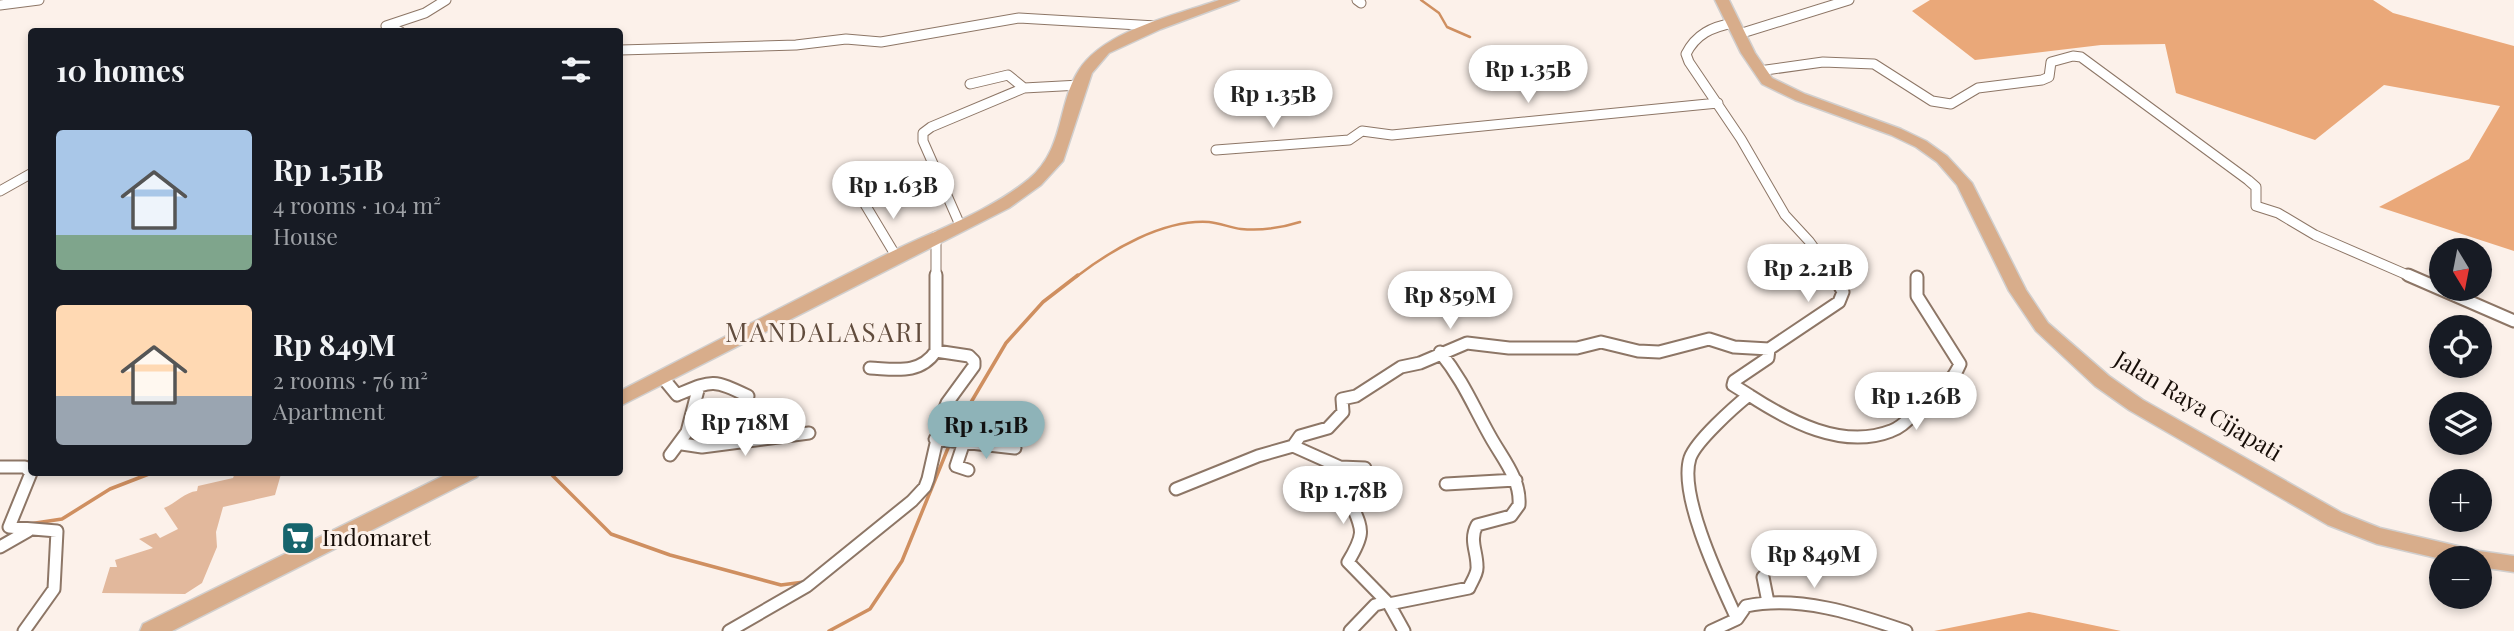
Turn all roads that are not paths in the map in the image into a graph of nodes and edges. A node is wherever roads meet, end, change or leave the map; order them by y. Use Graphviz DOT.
graph roads {
  1 [pos="39,0"];
  2 [pos="446,0"];
  3 [pos="1233,0"];
  4 [pos="1849,0"];
  5 [pos="0,5"];
  6 [pos="1731,18"];
  7 [pos="1156,26"];
  8 [pos="391,28"];
  9 [pos="623,50"];
  10 [pos="1759,71"];
  11 [pos="970,84"];
  12 [pos="1080,85"];
  13 [pos="1024,88"];
  14 [pos="1718,103"];
  15 [pos="1216,150"];
  16 [pos="28,175"];
  17 [pos="0,191"];
  18 [pos="863,201"];
  19 [pos="960,225"];
  20 [pos="936,236"];
  21 [pos="896,256"];
  22 [pos="1917,277"];
  23 [pos="2514,321"];
  24 [pos="1769,349"];
  25 [pos="936,351"];
  26 [pos="1440,352"];
  27 [pos="870,368"];
  28 [pos="663,378"];
  29 [pos="699,386"];
  30 [pos="1749,395"];
  31 [pos="748,396"];
  32 [pos="623,398"];
  33 [pos="809,433"];
  34 [pos="940,439"];
  35 [pos="962,442"];
  36 [pos="681,444"];
  37 [pos="1293,446"];
  38 [pos="1015,449"];
  39 [pos="670,455"];
  40 [pos="28,464"];
  41 [pos="0,467"];
  42 [pos="1365,468"];
  43 [pos="968,470"];
  44 [pos="30,476"];
  45 [pos="462,476"];
  46 [pos="1516,480"];
  47 [pos="1446,484"];
  48 [pos="1176,489"];
  49 [pos="1348,495"];
  50 [pos="28,529"];
  51 [pos="0,548"];
  52 [pos="2429,548"];
  53 [pos="2492,561"];
  54 [pos="2514,564"];
  55 [pos="1763,577"];
  56 [pos="1768,602"];
  57 [pos="1387,603"];
  58 [pos="1737,619"];
  59 [pos="24,631"];
  60 [pos="151,631"];
  61 [pos="729,631"];
  62 [pos="1350,631"];
  63 [pos="1404,631"];
  64 [pos="1711,631"];
  65 [pos="1906,631"];
  1 -- 5 [label="street"];
  2 -- 8 [label="street"];
  3 -- 7 [label="main road"];
  4 -- 6 [label="street"];
  6 -- 10 [label="main road, Jalan Raya Cijapati"];
  6 -- 14 [label="street"];
  7 -- 9 [label="street"];
  7 -- 12 [label="main road"];
  10 -- 23 [label="street"];
  10 -- 52 [label="main road, Jalan Raya Cijapati"];
  11 -- 13 [label="street"];
  12 -- 13 [label="street"];
  12 -- 19 [label="main road"];
  13 -- 19 [label="street"];
  14 -- 15 [label="street"];
  14 -- 24 [label="street"];
  16 -- 17 [label="street"];
  18 -- 21 [label="street"];
  19 -- 20 [label="main road"];
  20 -- 21 [label="main road"];
  20 -- 25 [label="street"];
  21 -- 28 [label="main road"];
  22 -- 30 [label="street"];
  24 -- 26 [label="street"];
  24 -- 30 [label="street"];
  25 -- 27 [label="street"];
  25 -- 34 [label="street"];
  26 -- 37 [label="street"];
  26 -- 46 [label="street"];
  28 -- 29 [label="street"];
  28 -- 32 [label="main road"];
  29 -- 31 [label="street"];
  29 -- 36 [label="street"];
  30 -- 58 [label="street"];
  33 -- 36 [label="street"];
  34 -- 35 [label="street"];
  34 -- 61 [label="street"];
  35 -- 38 [label="street"];
  35 -- 43 [label="street"];
  36 -- 39 [label="street"];
  37 -- 42 [label="street"];
  37 -- 48 [label="street"];
  40 -- 41 [label="street"];
  44 -- 50 [label="street"];
  45 -- 60 [label="main road"];
  46 -- 47 [label="street"];
  46 -- 57 [label="street"];
  49 -- 57 [label="street"];
  50 -- 51 [label="street"];
  50 -- 59 [label="street"];
  53 -- 54 [label="main road, Jalan Raya Cijapati"];
  55 -- 56 [label="street"];
  56 -- 58 [label="street"];
  56 -- 65 [label="street"];
  57 -- 62 [label="street"];
  57 -- 63 [label="street"];
  58 -- 64 [label="street"];
}
